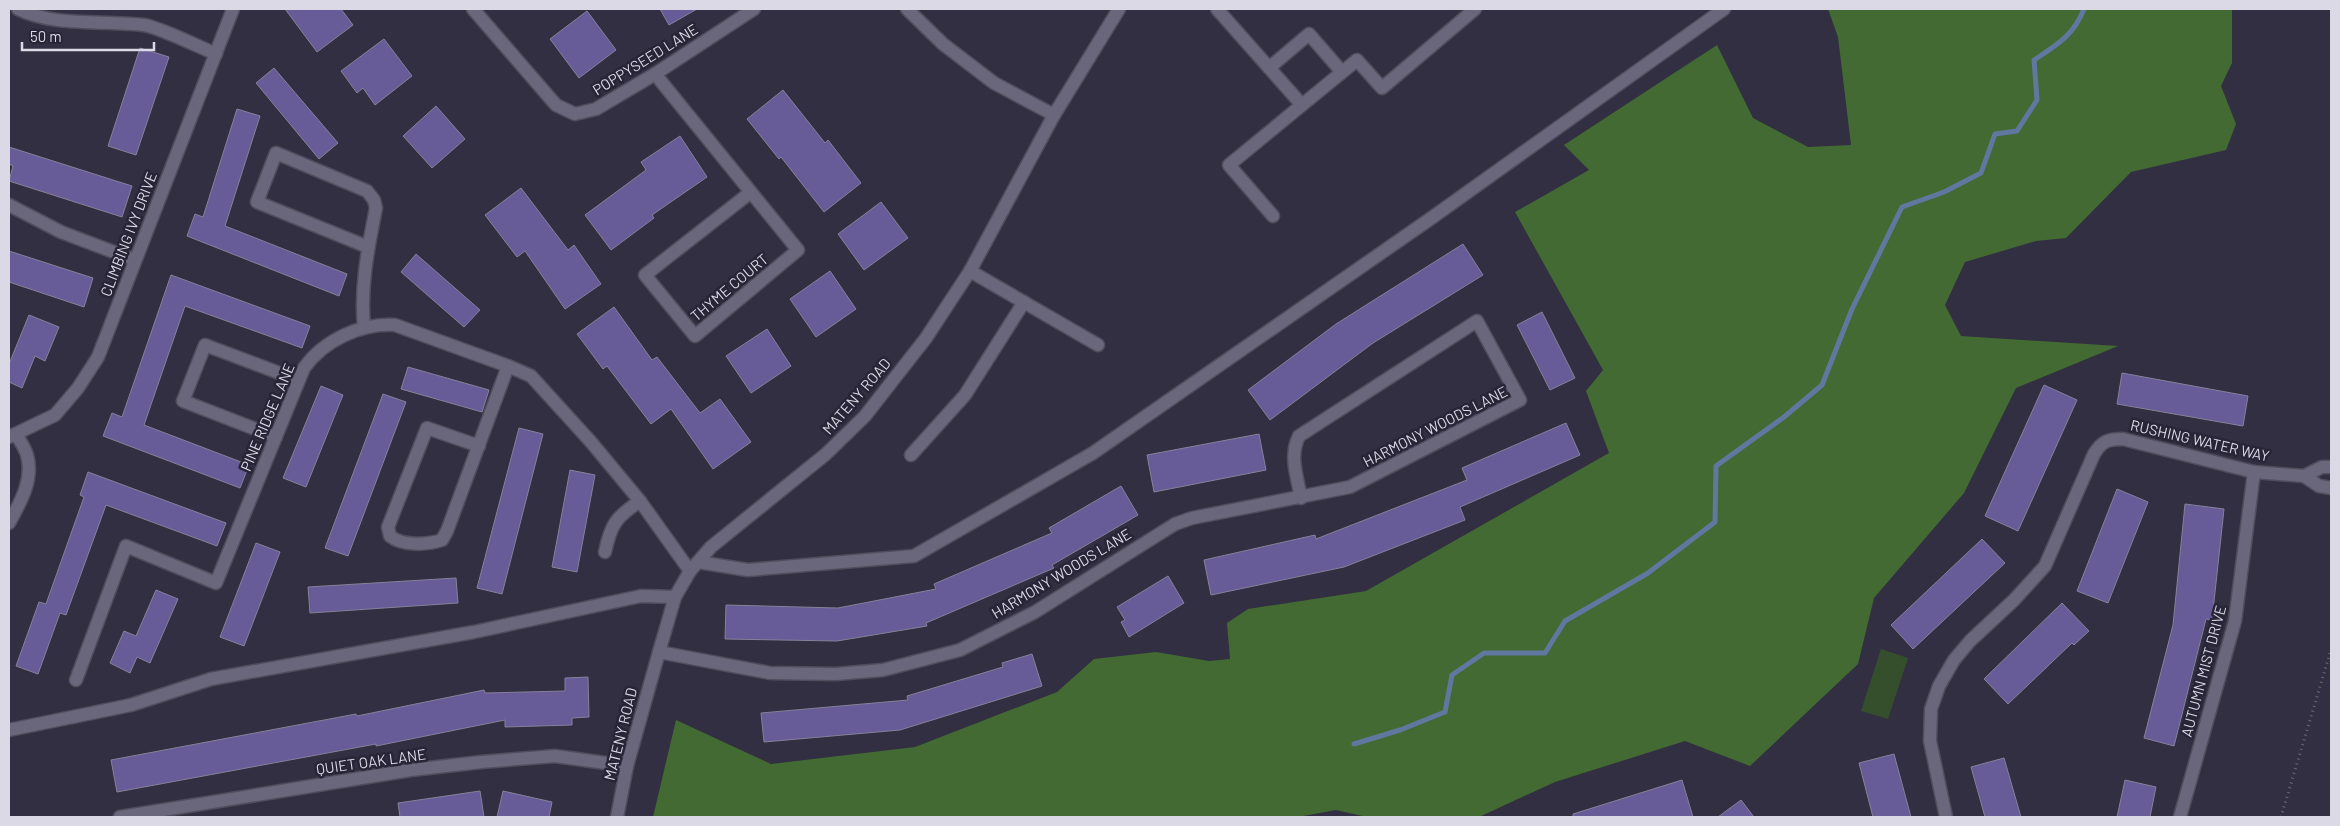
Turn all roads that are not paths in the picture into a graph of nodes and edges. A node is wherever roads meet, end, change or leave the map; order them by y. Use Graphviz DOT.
graph roads {
  1 [pos="18,9"];
  2 [pos="233,9"];
  3 [pos="473,9"];
  4 [pos="754,9"];
  5 [pos="907,9"];
  6 [pos="1119,9"];
  7 [pos="1217,9"];
  8 [pos="1475,9"];
  9 [pos="1724,9"];
  10 [pos="216,54"];
  11 [pos="1269,68"];
  12 [pos="1342,72"];
  13 [pos="655,74"];
  14 [pos="1302,105"];
  15 [pos="1054,115"];
  16 [pos="751,192"];
  17 [pos="9,204"];
  18 [pos="1273,216"];
  19 [pos="368,247"];
  20 [pos="134,260"];
  21 [pos="970,271"];
  22 [pos="1024,302"];
  23 [pos="364,328"];
  24 [pos="1098,345"];
  25 [pos="508,366"];
  26 [pos="298,380"];
  27 [pos="13,435"];
  28 [pos="276,437"];
  29 [pos="478,446"];
  30 [pos="911,455"];
  31 [pos="2331,467"];
  32 [pos="2254,472"];
  33 [pos="2304,476"];
  34 [pos="2331,488"];
  35 [pos="1301,498"];
  36 [pos="640,502"];
  37 [pos="9,523"];
  38 [pos="606,552"];
  39 [pos="694,566"];
  40 [pos="675,597"];
  41 [pos="659,652"];
  42 [pos="76,680"];
  43 [pos="9,730"];
  44 [pos="627,766"];
  45 [pos="170,813"];
  46 [pos="120,817"];
  47 [pos="617,817"];
  48 [pos="1946,817"];
  49 [pos="2180,817"];
  1 -- 10 [label="street"];
  2 -- 10 [label="street, CLIMBING IVY DRIVE"];
  3 -- 13 [label="street, POPPYSEED LANE"];
  4 -- 13 [label="street, POPPYSEED LANE"];
  5 -- 15 [label="street"];
  6 -- 15 [label="street, MATENY ROAD"];
  7 -- 11 [label="street"];
  8 -- 12 [label="street"];
  9 -- 39 [label="street"];
  10 -- 20 [label="street, CLIMBING IVY DRIVE"];
  11 -- 12 [label="street"];
  11 -- 14 [label="street"];
  12 -- 14 [label="street"];
  13 -- 16 [label="street, THYME COURT"];
  14 -- 18 [label="street"];
  15 -- 21 [label="street, MATENY ROAD"];
  16 -- 16 [label="street, THYME COURT"];
  17 -- 20 [label="street"];
  19 -- 19 [label="street"];
  19 -- 23 [label="street"];
  20 -- 27 [label="street, CLIMBING IVY DRIVE"];
  21 -- 22 [label="street"];
  21 -- 39 [label="street, MATENY ROAD"];
  22 -- 24 [label="street"];
  22 -- 30 [label="street"];
  23 -- 25 [label="street, PINE RIDGE LANE"];
  23 -- 26 [label="street, PINE RIDGE LANE"];
  25 -- 29 [label="street"];
  25 -- 36 [label="street, PINE RIDGE LANE"];
  26 -- 28 [label="street, PINE RIDGE LANE"];
  26 -- 28 [label="street"];
  27 -- 37 [label="street"];
  28 -- 42 [label="street, PINE RIDGE LANE"];
  29 -- 29 [label="street"];
  31 -- 33 [label="street, RUSHING WATER WAY"];
  32 -- 33 [label="street, RUSHING WATER WAY"];
  32 -- 48 [label="street, RUSHING WATER WAY"];
  32 -- 49 [label="street, AUTUMN MIST DRIVE"];
  33 -- 34 [label="street, RUSHING WATER WAY"];
  35 -- 35 [label="street, HARMONY WOODS LANE"];
  35 -- 41 [label="street, HARMONY WOODS LANE"];
  36 -- 38 [label="street"];
  36 -- 39 [label="street, PINE RIDGE LANE"];
  39 -- 40 [label="street, MATENY ROAD"];
  40 -- 41 [label="street, MATENY ROAD"];
  40 -- 43 [label="street"];
  41 -- 44 [label="street, MATENY ROAD"];
  44 -- 45 [label="street, QUIET OAK LANE"];
  44 -- 47 [label="street, MATENY ROAD"];
  45 -- 46 [label="street, QUIET OAK LANE"];
}
